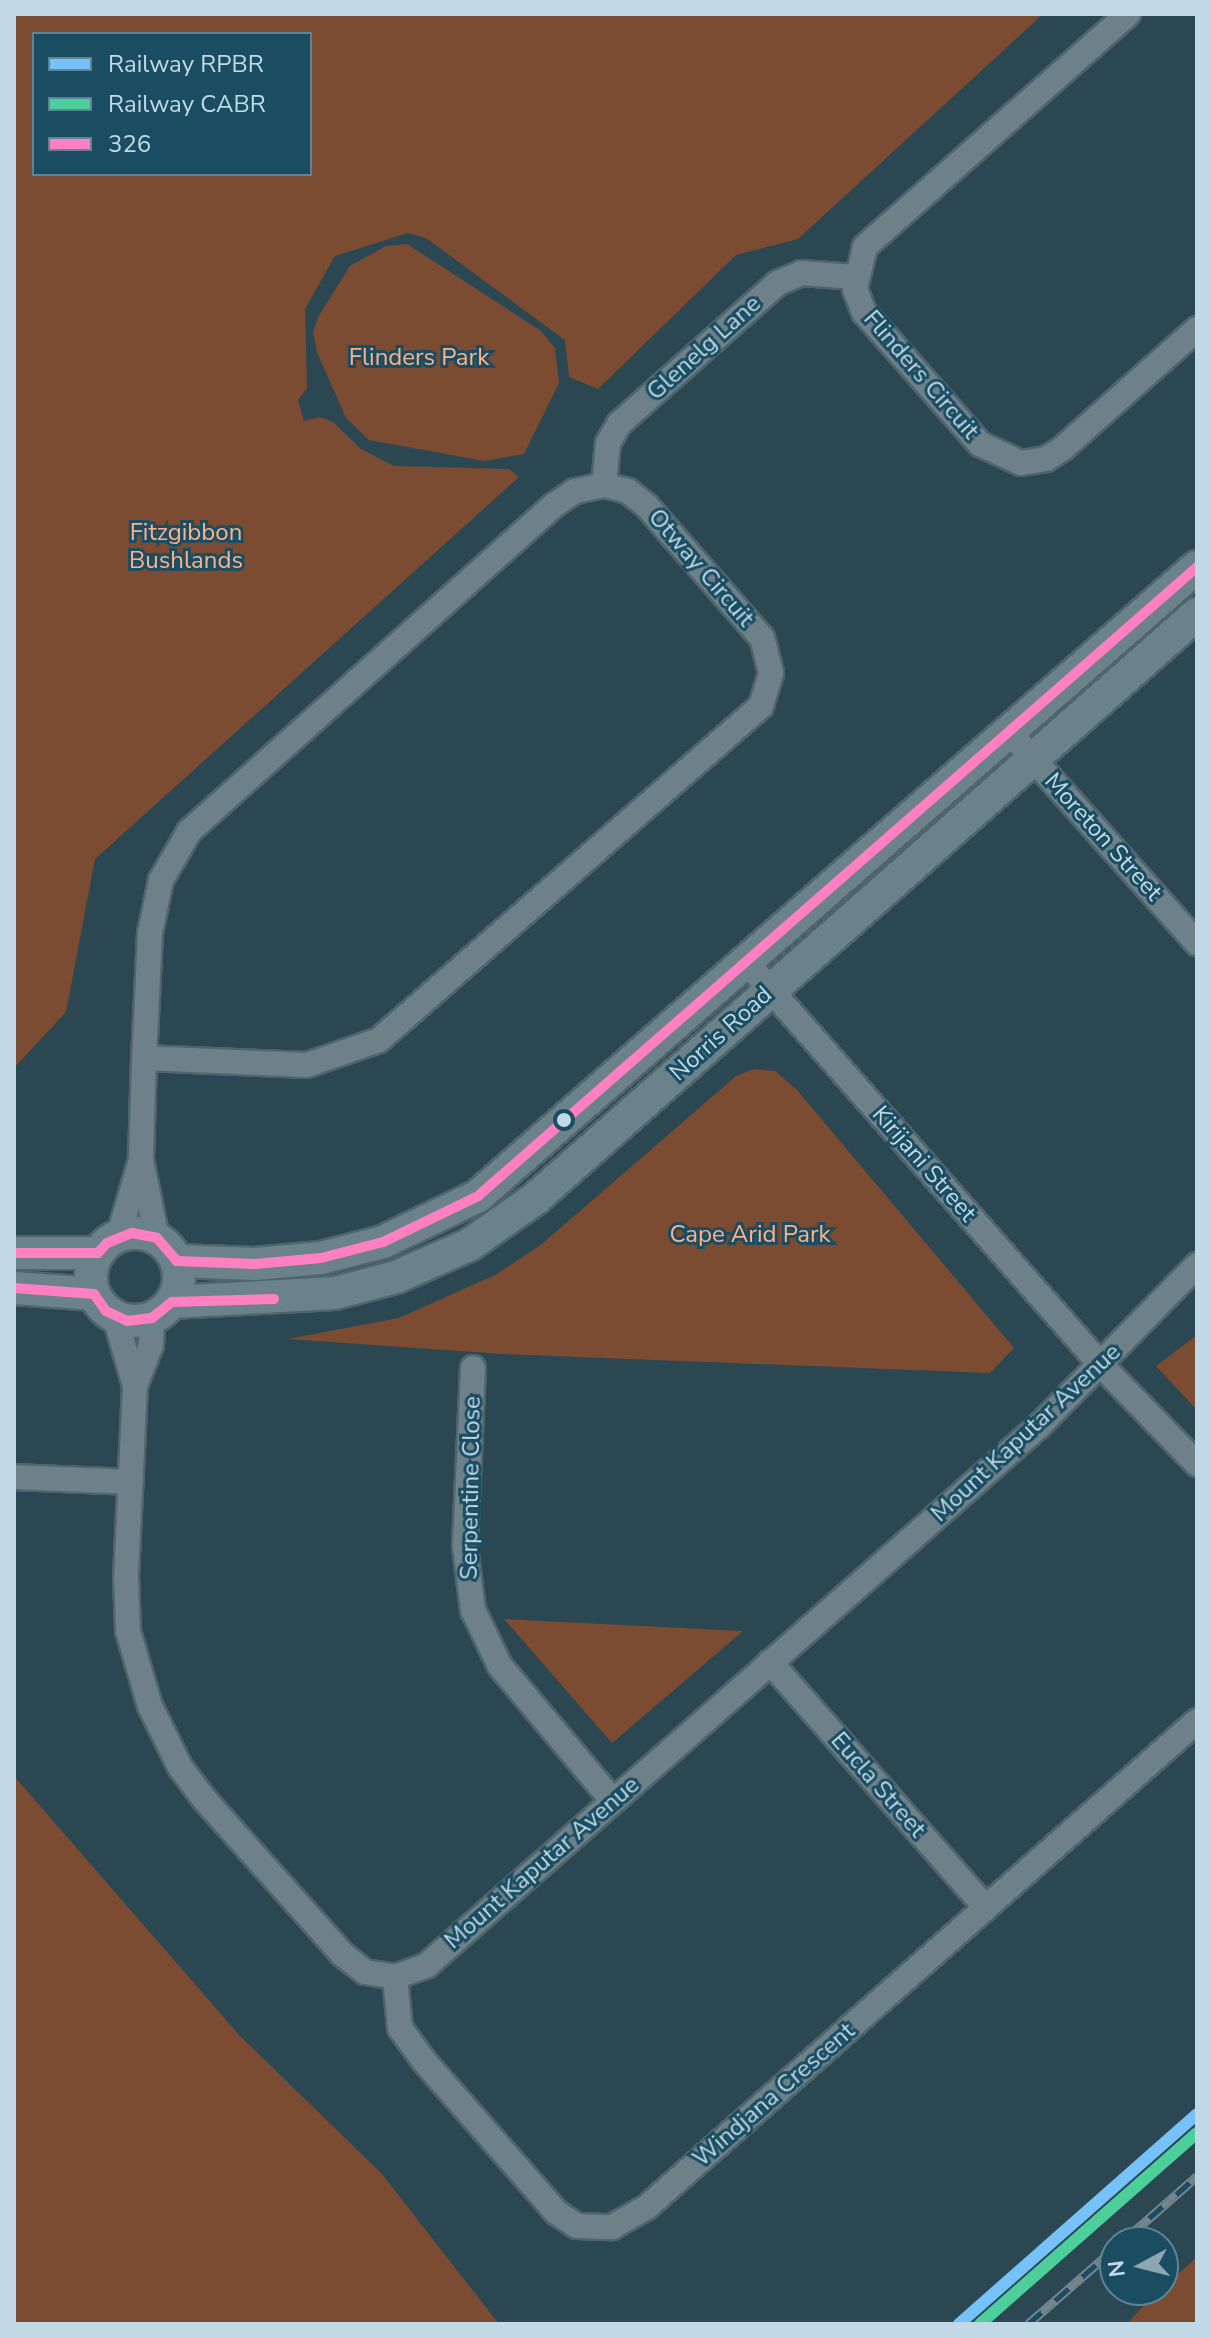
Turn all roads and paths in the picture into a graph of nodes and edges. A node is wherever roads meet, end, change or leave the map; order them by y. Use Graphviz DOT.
graph roads {
  1 [pos="1128,14"];
  2 [pos="855,277"];
  3 [pos="1197,329"];
  4 [pos="604,485"];
  5 [pos="1197,567"];
  6 [pos="1197,614"];
  7 [pos="1009,732"];
  8 [pos="1033,760"];
  9 [pos="1197,943"];
  10 [pos="747,963"];
  11 [pos="770,990"];
  12 [pos="144,1058"];
  13 [pos="141,1160"];
  14 [pos="109,1244"];
  15 [pos="167,1250"];
  16 [pos="14,1253"];
  17 [pos="1197,1265"];
  18 [pos="14,1288"];
  19 [pos="104,1305"];
  20 [pos="162,1310"];
  21 [pos="1101,1365"];
  22 [pos="473,1368"];
  23 [pos="135,1386"];
  24 [pos="1197,1464"];
  25 [pos="14,1477"];
  26 [pos="131,1482"];
  27 [pos="770,1662"];
  28 [pos="1197,1721"];
  29 [pos="613,1801"];
  30 [pos="986,1908"];
  31 [pos="395,1977"];
  1 -- 2 [label="street"];
  2 -- 3 [label="street, Flinders Circuit"];
  2 -- 4 [label="street, Glenelg Lane"];
  4 -- 12 [label="street"];
  4 -- 12 [label="street, Otway Circuit"];
  5 -- 7 [label="main road, Norris Road"];
  6 -- 8 [label="main road, Norris Road"];
  7 -- 8 [label="street, Moreton Street"];
  7 -- 10 [label="main road, Norris Road"];
  8 -- 9 [label="street, Moreton Street"];
  8 -- 11 [label="main road, Norris Road"];
  10 -- 11 [label="street, Kirijani Street"];
  10 -- 15 [label="main road, Norris Road"];
  11 -- 20 [label="main road, Norris Road"];
  11 -- 21 [label="street, Kirijani Street"];
  12 -- 13 [label="street"];
  13 -- 14 [label="street"];
  13 -- 15 [label="street"];
  14 -- 15 [label="main road"];
  14 -- 16 [label="main road"];
  14 -- 19 [label="main road"];
  15 -- 20 [label="main road"];
  17 -- 21 [label="street, Mount Kaputar Avenue"];
  18 -- 19 [label="main road"];
  19 -- 20 [label="main road"];
  19 -- 23 [label="street"];
  20 -- 23 [label="street"];
  21 -- 24 [label="street"];
  21 -- 27 [label="street, Mount Kaputar Avenue"];
  22 -- 29 [label="street, Serpentine Close"];
  23 -- 26 [label="street"];
  25 -- 26 [label="street"];
  26 -- 31 [label="street"];
  27 -- 29 [label="street, Mount Kaputar Avenue"];
  27 -- 30 [label="street, Eucla Street"];
  28 -- 30 [label="street, Windjana Crescent"];
  29 -- 31 [label="street, Mount Kaputar Avenue"];
  30 -- 31 [label="street, Windjana Crescent"];
}
